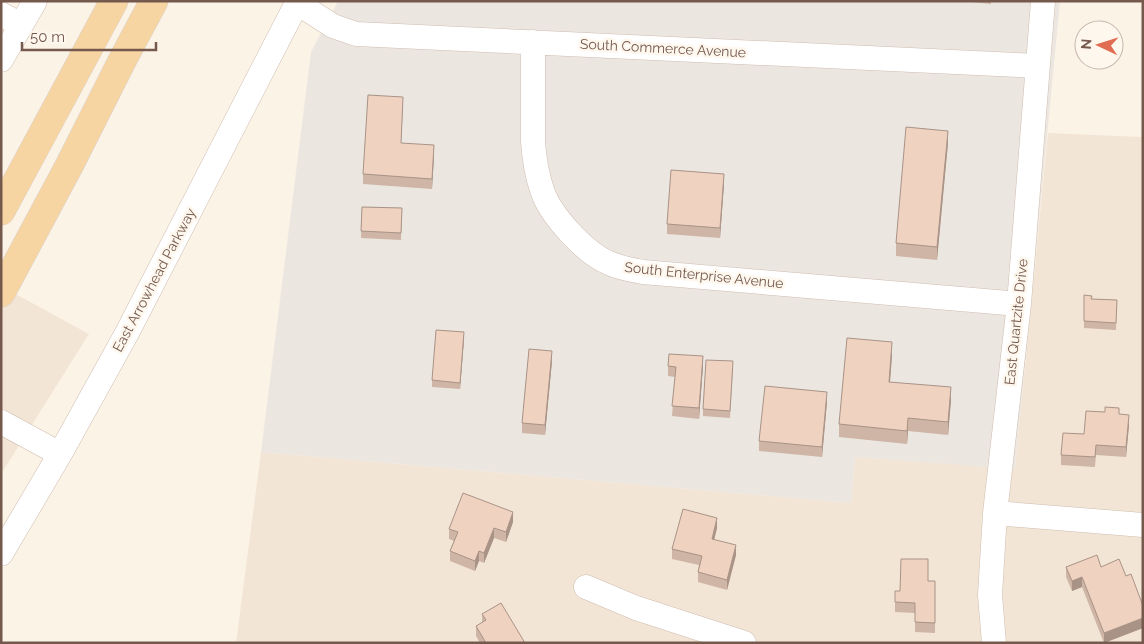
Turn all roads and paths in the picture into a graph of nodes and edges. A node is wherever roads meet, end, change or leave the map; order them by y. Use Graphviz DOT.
graph roads {
  1 [pos="35,1"];
  2 [pos="114,1"];
  3 [pos="154,1"];
  4 [pos="1043,1"];
  5 [pos="298,2"];
  6 [pos="11,19"];
  7 [pos="533,42"];
  8 [pos="1,60"];
  9 [pos="1037,66"];
  10 [pos="1,211"];
  11 [pos="1,292"];
  12 [pos="1019,304"];
  13 [pos="1,422"];
  14 [pos="60,454"];
  15 [pos="996,513"];
  16 [pos="1143,525"];
  17 [pos="1,554"];
  18 [pos="586,587"];
  19 [pos="744,643"];
  20 [pos="994,643"];
  1 -- 6 [label="street"];
  2 -- 10 [label="main road"];
  3 -- 11 [label="main road"];
  4 -- 9 [label="street, East Quartzite Drive"];
  5 -- 7 [label="street, South Commerce Avenue"];
  5 -- 14 [label="street, East Arrowhead Parkway"];
  6 -- 8 [label="street"];
  7 -- 9 [label="street, South Commerce Avenue"];
  7 -- 12 [label="street, South Enterprise Avenue"];
  9 -- 12 [label="street, East Quartzite Drive"];
  12 -- 15 [label="street, East Quartzite Drive"];
  13 -- 14 [label="street"];
  14 -- 17 [label="street, East Arrowhead Parkway"];
  15 -- 16 [label="street"];
  15 -- 20 [label="street, East Quartzite Drive"];
  18 -- 19 [label="street"];
}
